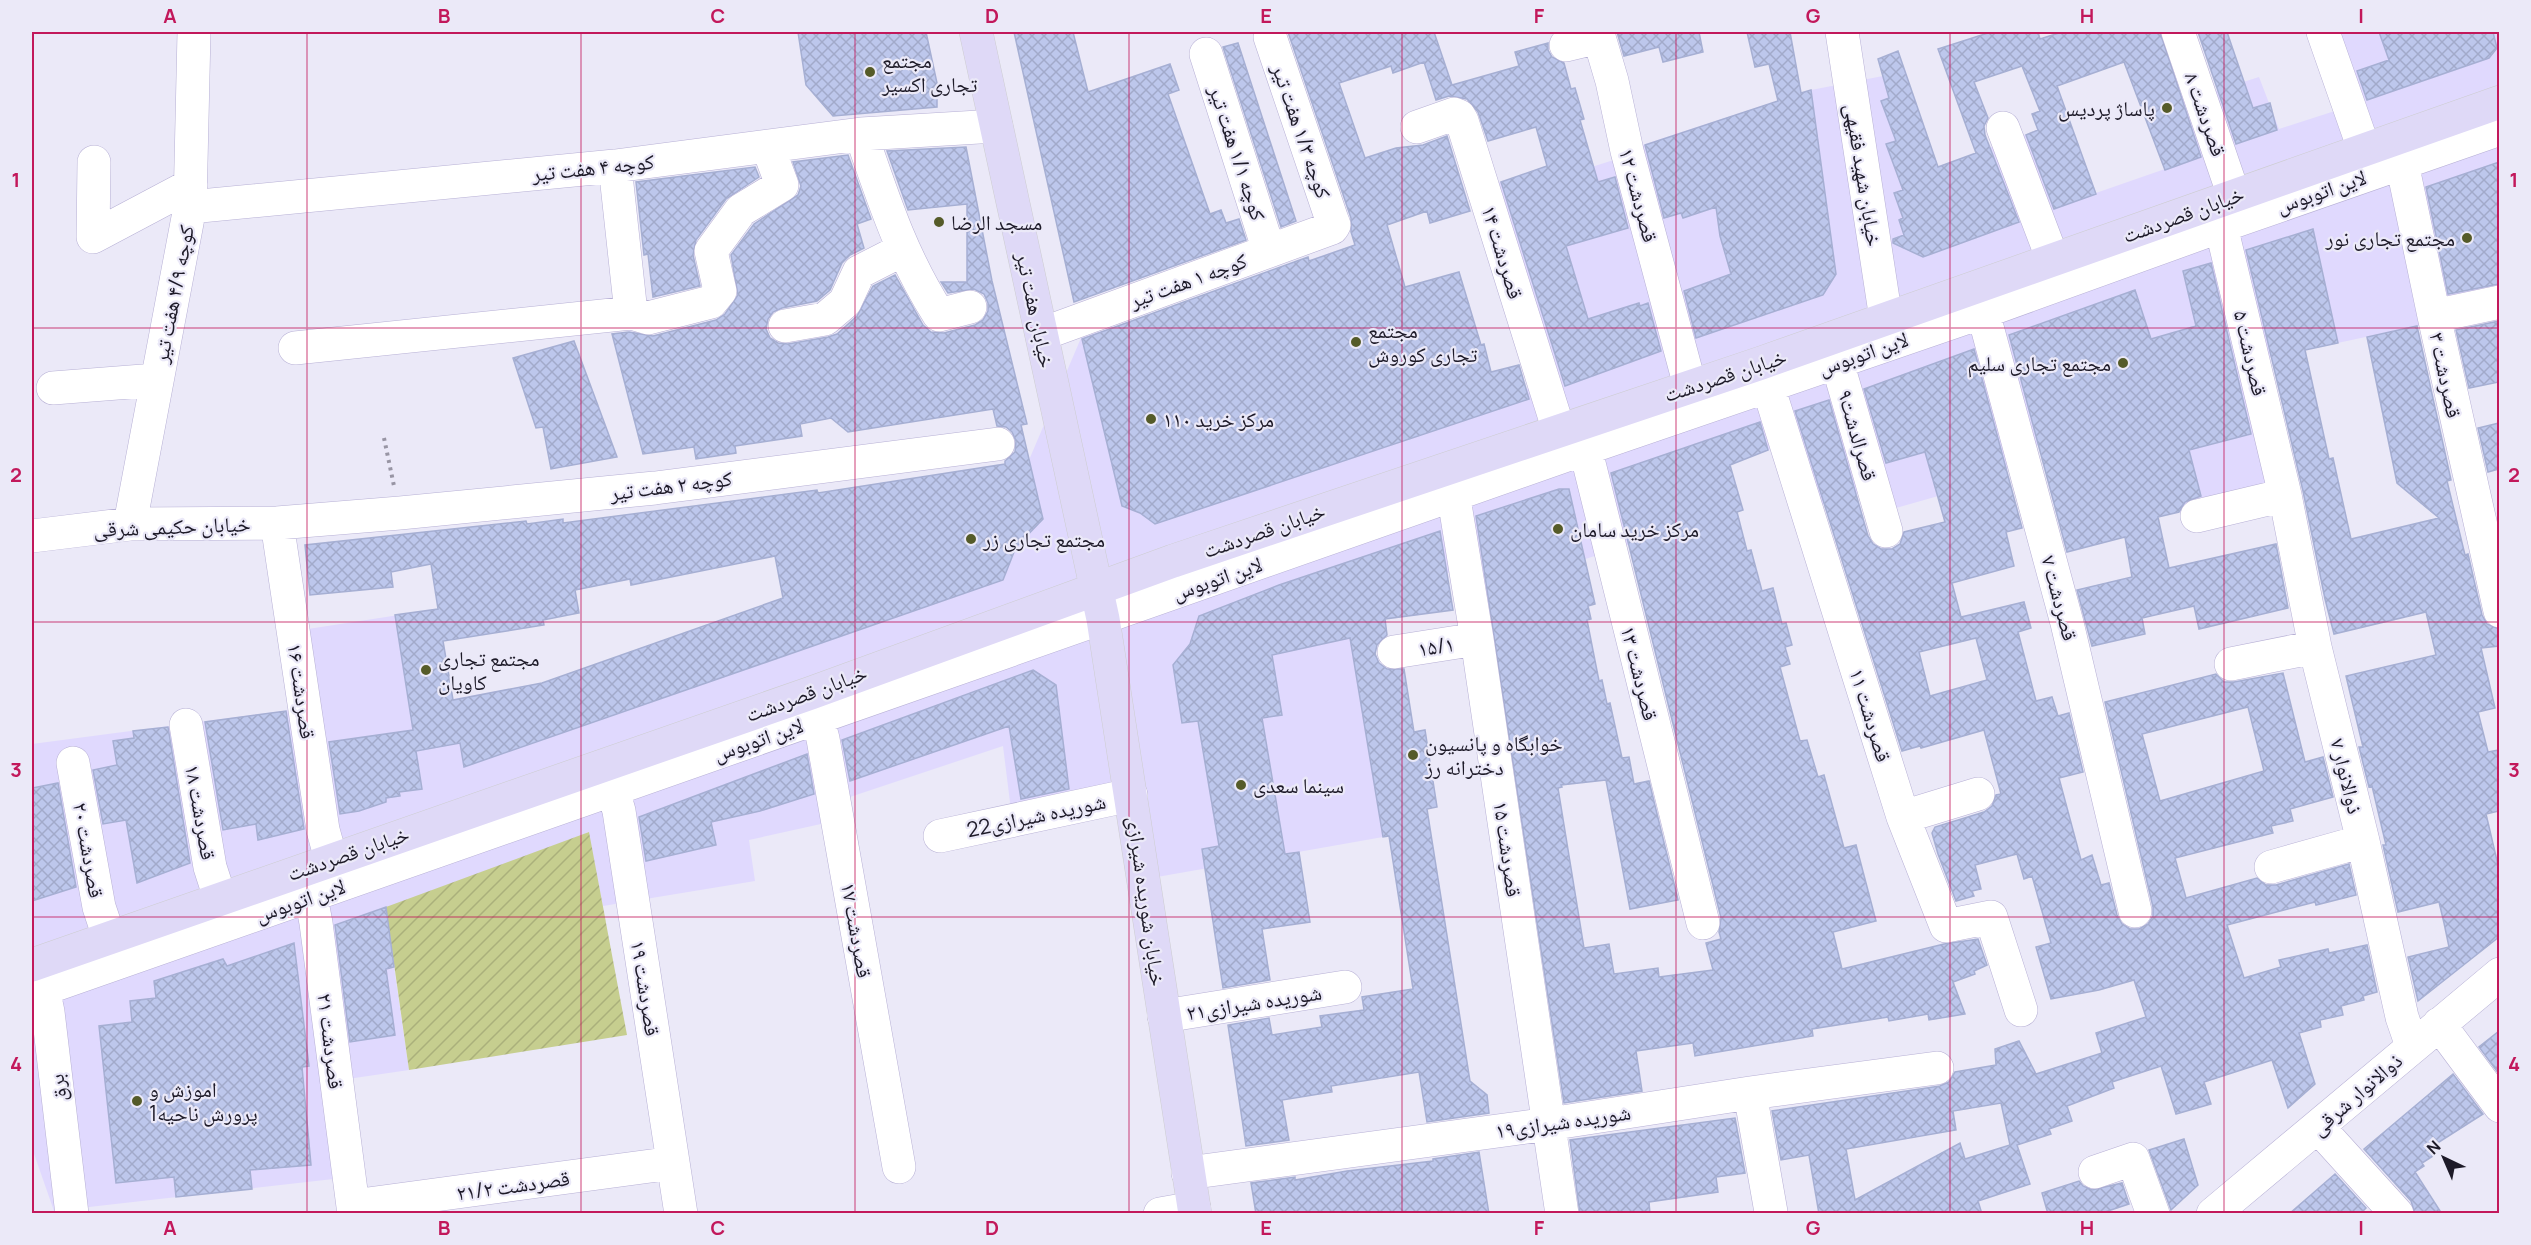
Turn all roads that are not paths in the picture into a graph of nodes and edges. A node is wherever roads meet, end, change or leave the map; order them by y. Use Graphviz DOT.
graph roads {
  1 [pos="194,32"];
  2 [pos="975,32"];
  3 [pos="1842,32"];
  4 [pos="2178,32"];
  5 [pos="2324,32"];
  6 [pos="1270,37"];
  7 [pos="1566,45"];
  8 [pos="1206,54"];
  9 [pos="2499,102"];
  10 [pos="996,126"];
  11 [pos="1417,127"];
  12 [pos="2003,129"];
  13 [pos="2499,129"];
  14 [pos="861,134"];
  15 [pos="768,147"];
  16 [pos="2364,149"];
  17 [pos="2400,151"];
  18 [pos="94,162"];
  19 [pos="615,166"];
  20 [pos="190,196"];
  21 [pos="2222,208"];
  22 [pos="1334,225"];
  23 [pos="902,250"];
  24 [pos="1269,251"];
  25 [pos="2053,260"];
  26 [pos="1978,300"];
  27 [pos="2499,302"];
  28 [pos="970,307"];
  29 [pos="631,313"];
  30 [pos="2433,316"];
  31 [pos="1886,319"];
  32 [pos="785,326"];
  33 [pos="1042,334"];
  34 [pos="295,348"];
  35 [pos="1834,351"];
  36 [pos="1764,374"];
  37 [pos="156,380"];
  38 [pos="1690,386"];
  39 [pos="53,388"];
  40 [pos="1574,434"];
  41 [pos="998,444"];
  42 [pos="1451,481"];
  43 [pos="2285,499"];
  44 [pos="2197,516"];
  45 [pos="277,523"];
  46 [pos="130,524"];
  47 [pos="1886,531"];
  48 [pos="32,536"];
  49 [pos="2492,542"];
  50 [pos="1100,604"];
  51 [pos="2499,611"];
  52 [pos="1477,639"];
  53 [pos="2315,647"];
  54 [pos="1394,652"];
  55 [pos="2231,664"];
  56 [pos="814,705"];
  57 [pos="186,725"];
  58 [pos="73,763"];
  59 [pos="610,777"];
  60 [pos="1978,794"];
  61 [pos="1131,795"];
  62 [pos="1903,817"];
  63 [pos="940,836"];
  64 [pos="2363,841"];
  65 [pos="2271,867"];
  66 [pos="316,874"];
  67 [pos="220,898"];
  68 [pos="2135,911"];
  69 [pos="1703,923"];
  70 [pos="109,937"];
  71 [pos="2499,974"];
  72 [pos="36,977"];
  73 [pos="1345,987"];
  74 [pos="2021,1010"];
  75 [pos="1164,1016"];
  76 [pos="2439,1024"];
  77 [pos="2412,1046"];
  78 [pos="1937,1068"];
  79 [pos="1750,1093"];
  80 [pos="2499,1106"];
  81 [pos="1549,1124"];
  82 [pos="2318,1127"];
  83 [pos="673,1163"];
  84 [pos="898,1167"];
  85 [pos="2095,1172"];
  86 [pos="1188,1173"];
  87 [pos="353,1210"];
  88 [pos="1195,1211"];
  89 [pos="1771,1212"];
  90 [pos="72,1214"];
  91 [pos="681,1214"];
  92 [pos="1160,1214"];
  93 [pos="1562,1214"];
  94 [pos="2153,1214"];
  95 [pos="2213,1214"];
  96 [pos="2397,1214"];
  1 -- 20 [label="street, کوچه ۴/۹ هفت تیر"];
  2 -- 10 [label="main road, خیابان هفت تیر"];
  3 -- 31 [label="street, خیابان شهید فقیهی"];
  4 -- 21 [label="street, قصردشت ۸"];
  5 -- 16 [label="street"];
  6 -- 22 [label="street, کوچه ۱/۳ هفت تیر"];
  7 -- 38 [label="street, قصردشت ۱۲"];
  8 -- 24 [label="street, کوچه ۱/۱ هفت تیر"];
  9 -- 17 [label="main road, خیابان قصردشت"];
  10 -- 14 [label="street, کوچه ۴ هفت تیر"];
  10 -- 33 [label="main road, خیابان هفت تیر"];
  11 -- 40 [label="street, قصردشت ۱۴"];
  12 -- 25 [label="street"];
  13 -- 17 [label="street, لاین اتوبوس"];
  14 -- 15 [label="street, کوچه ۴ هفت تیر"];
  14 -- 23 [label="street"];
  15 -- 19 [label="street, کوچه ۴ هفت تیر"];
  15 -- 29 [label="street"];
  16 -- 17 [label="main road, خیابان قصردشت"];
  16 -- 21 [label="main road, خیابان قصردشت"];
  17 -- 21 [label="street, لاین اتوبوس"];
  17 -- 30 [label="street, قصردشت ۳"];
  18 -- 20 [label="street"];
  19 -- 20 [label="street, کوچه ۴ هفت تیر"];
  19 -- 29 [label="street"];
  20 -- 37 [label="street, کوچه ۴/۹ هفت تیر"];
  21 -- 25 [label="main road, خیابان قصردشت"];
  21 -- 26 [label="street, لاین اتوبوس"];
  21 -- 43 [label="street, قصردشت ۵"];
  22 -- 24 [label="street, کوچه ۱ هفت تیر"];
  23 -- 28 [label="street"];
  23 -- 32 [label="street"];
  24 -- 33 [label="street, کوچه ۱ هفت تیر"];
  25 -- 26 [label="main road, خیابان قصردشت"];
  26 -- 31 [label="main road, خیابان قصردشت"];
  26 -- 35 [label="street, لاین اتوبوس"];
  26 -- 68 [label="street, قصردشت ۷"];
  27 -- 30 [label="street"];
  29 -- 34 [label="street"];
  30 -- 49 [label="street, قصردشت ۳"];
  31 -- 35 [label="main road, خیابان قصردشت"];
  33 -- 50 [label="main road, خیابان هفت تیر"];
  35 -- 36 [label="main road, خیابان قصردشت"];
  35 -- 47 [label="street, قصرالدشت۹"];
  36 -- 38 [label="main road, خیابان قصردشت"];
  36 -- 40 [label="street"];
  36 -- 62 [label="street, قصردشت ۱۱"];
  37 -- 39 [label="street"];
  37 -- 46 [label="street, کوچه ۴/۹ هفت تیر"];
  38 -- 40 [label="main road, خیابان قصردشت"];
  40 -- 42 [label="main road, خیابان قصردشت"];
  40 -- 69 [label="street, قصردشت ۱۳"];
  41 -- 45 [label="street, کوچه ۲ هفت تیر"];
  42 -- 50 [label="main road, خیابان قصردشت"];
  42 -- 52 [label="street, قصردشت ۱۵"];
  43 -- 44 [label="street"];
  43 -- 53 [label="street, ذوالانوار ۷"];
  45 -- 46 [label="street, خیابان حکیمی شرقی"];
  45 -- 66 [label="street, قصردشت ۱۶"];
  46 -- 48 [label="street, خیابان حکیمی شرقی"];
  49 -- 51 [label="street, قصردشت ۳"];
  50 -- 56 [label="main road, خیابان قصردشت"];
  50 -- 61 [label="main road, خیابان شوریده شیرازی"];
  52 -- 54 [label="street, ۱۵/۱"];
  52 -- 81 [label="street, قصردشت ۱۵"];
  53 -- 55 [label="street"];
  53 -- 64 [label="street, ذوالانوار ۷"];
  56 -- 59 [label="main road, خیابان قصردشت"];
  56 -- 84 [label="street, قصردشت ۱۷"];
  57 -- 67 [label="street, قصردشت ۱۸"];
  58 -- 70 [label="street, قصردشت ۲۰"];
  59 -- 66 [label="main road, خیابان قصردشت"];
  59 -- 83 [label="street, قصردشت ۱۹"];
  60 -- 62 [label="street"];
  61 -- 63 [label="street, 22شوریده شیرازی"];
  61 -- 75 [label="main road, خیابان شوریده شیرازی"];
  62 -- 74 [label="street, قصردشت ۱۱"];
  64 -- 65 [label="street"];
  64 -- 77 [label="street, ذوالانوار ۷"];
  66 -- 67 [label="main road, خیابان قصردشت"];
  66 -- 72 [label="street, لاین اتوبوس"];
  66 -- 87 [label="street, قصردشت ۲۱"];
  67 -- 70 [label="main road, خیابان قصردشت"];
  70 -- 72 [label="main road, خیابان قصردشت"];
  71 -- 76 [label="street, ذوالانوار شرقی"];
  72 -- 90 [label="street, برق"];
  73 -- 75 [label="street, شوریده شیرازی۲۱"];
  75 -- 86 [label="main road, خیابان شوریده شیرازی"];
  76 -- 77 [label="street, ذوالانوار شرقی"];
  76 -- 80 [label="street"];
  77 -- 82 [label="street, ذوالانوار شرقی"];
  78 -- 79 [label="street, شوریده شیرازی۱۹"];
  79 -- 81 [label="street, شوریده شیرازی۱۹"];
  79 -- 89 [label="street"];
  81 -- 86 [label="street, شوریده شیرازی۱۹"];
  81 -- 93 [label="street, قصردشت ۱۵"];
  82 -- 95 [label="street, ذوالانوار شرقی"];
  82 -- 96 [label="street"];
  83 -- 87 [label="street, قصردشت ۲۱/۲"];
  83 -- 91 [label="street, قصردشت ۱۹"];
  85 -- 94 [label="street"];
  86 -- 88 [label="main road, خیابان شوریده شیرازی"];
  88 -- 92 [label="street"];
}
